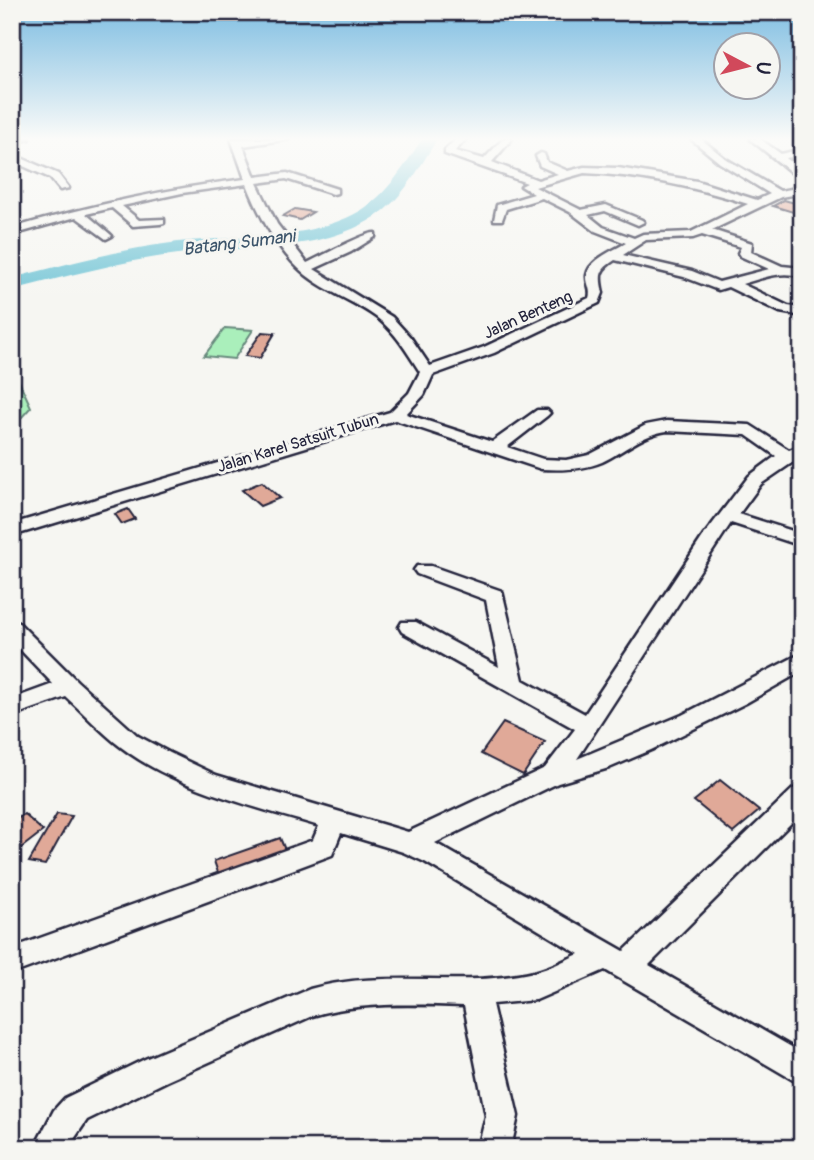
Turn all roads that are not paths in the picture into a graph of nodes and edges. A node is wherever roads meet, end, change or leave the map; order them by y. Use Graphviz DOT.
graph roads {
  1 [pos="165,193"];
  2 [pos="258,193"];
  3 [pos="538,193"];
  4 [pos="725,193"];
  5 [pos="783,193"];
  6 [pos="778,194"];
  7 [pos="542,195"];
  8 [pos="114,204"];
  9 [pos="758,204"];
  10 [pos="78,213"];
  11 [pos="580,214"];
  12 [pos="498,218"];
  13 [pos="160,221"];
  14 [pos="638,222"];
  15 [pos="702,231"];
  16 [pos="12,232"];
  17 [pos="371,235"];
  18 [pos="106,236"];
  19 [pos="635,242"];
  20 [pos="613,256"];
  21 [pos="305,268"];
  22 [pos="780,270"];
  23 [pos="802,273"];
  24 [pos="733,284"];
  25 [pos="802,312"];
  26 [pos="427,372"];
  27 [pos="542,413"];
  28 [pos="394,415"];
  29 [pos="495,448"];
  30 [pos="794,453"];
  31 [pos="728,516"];
  32 [pos="12,530"];
  33 [pos="802,540"];
  34 [pos="424,570"];
  35 [pos="410,627"];
  36 [pos="12,628"];
  37 [pos="802,661"];
  38 [pos="513,683"];
  39 [pos="69,687"];
  40 [pos="12,708"];
  41 [pos="589,726"];
  42 [pos="553,775"];
  43 [pos="802,796"];
  44 [pos="333,822"];
  45 [pos="410,843"];
  46 [pos="618,960"];
  47 [pos="12,961"];
  48 [pos="475,992"];
  49 [pos="802,1070"];
  50 [pos="50,1148"];
  51 [pos="494,1148"];
  1 -- 8 [label="street"];
  2 -- 21 [label="street"];
  3 -- 7 [label="street"];
  4 -- 9 [label="street"];
  5 -- 6 [label="street, Jalan Benteng"];
  6 -- 9 [label="street, Jalan Benteng"];
  7 -- 11 [label="street"];
  7 -- 12 [label="street"];
  8 -- 10 [label="street"];
  8 -- 13 [label="street"];
  9 -- 15 [label="street, Jalan Benteng"];
  10 -- 16 [label="street"];
  10 -- 18 [label="street"];
  11 -- 14 [label="street"];
  11 -- 19 [label="street"];
  15 -- 19 [label="street, Jalan Benteng"];
  15 -- 22 [label="street"];
  17 -- 21 [label="street"];
  19 -- 20 [label="street, Jalan Benteng"];
  20 -- 24 [label="street"];
  20 -- 26 [label="street, Jalan Benteng"];
  21 -- 26 [label="street"];
  22 -- 23 [label="street"];
  22 -- 24 [label="street"];
  24 -- 25 [label="street"];
  26 -- 28 [label="street, Jalan Karel Satsuit Tubun"];
  27 -- 29 [label="street"];
  28 -- 29 [label="street"];
  28 -- 32 [label="street, Jalan Karel Satsuit Tubun"];
  29 -- 30 [label="street"];
  30 -- 31 [label="street"];
  31 -- 33 [label="street"];
  31 -- 41 [label="street"];
  34 -- 38 [label="street"];
  35 -- 38 [label="street"];
  36 -- 39 [label="street"];
  37 -- 42 [label="street"];
  38 -- 41 [label="street"];
  39 -- 40 [label="street"];
  39 -- 44 [label="street"];
  41 -- 42 [label="street"];
  42 -- 45 [label="street"];
  43 -- 46 [label="street"];
  44 -- 45 [label="street"];
  44 -- 47 [label="street"];
  45 -- 46 [label="street"];
  46 -- 48 [label="street"];
  46 -- 49 [label="street"];
  48 -- 50 [label="street"];
  48 -- 51 [label="street"];
}
